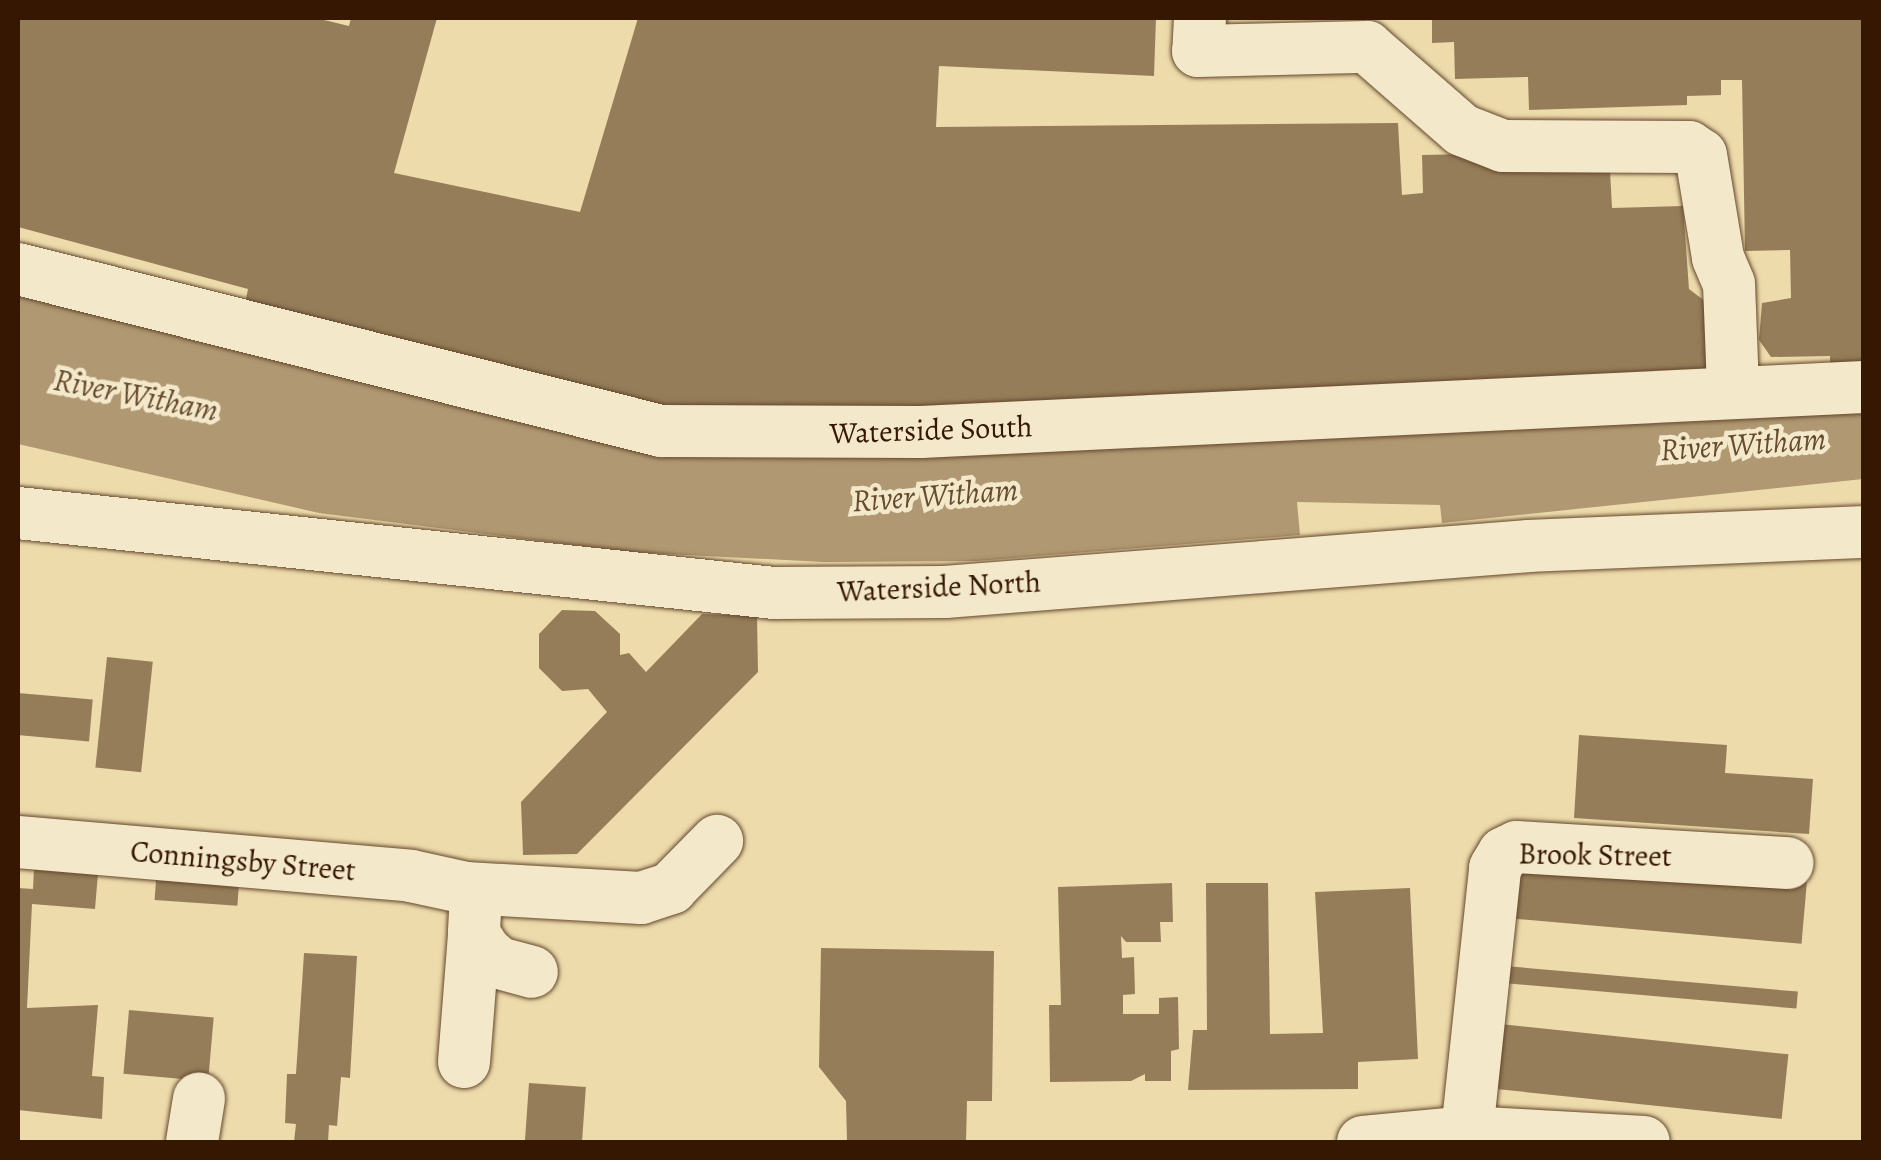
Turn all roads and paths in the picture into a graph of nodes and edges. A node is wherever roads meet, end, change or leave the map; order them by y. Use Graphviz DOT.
graph roads {
  1 [pos="1200,18"];
  2 [pos="18,270"];
  3 [pos="1864,387"];
  4 [pos="1732,388"];
  5 [pos="18,513"];
  6 [pos="1864,532"];
  7 [pos="717,841"];
  8 [pos="18,842"];
  9 [pos="1788,863"];
  10 [pos="470,911"];
  11 [pos="532,972"];
  12 [pos="464,1062"];
  13 [pos="1453,1136"];
  14 [pos="1364,1142"];
  15 [pos="1644,1142"];
  1 -- 4 [label="street"];
  2 -- 4 [label="street, Waterside South"];
  3 -- 4 [label="street, Waterside South"];
  5 -- 6 [label="street, Waterside North"];
  7 -- 10 [label="street, Conningsby Street"];
  8 -- 10 [label="street, Conningsby Street"];
  9 -- 13 [label="street, Brook Street"];
  10 -- 11 [label="street"];
  10 -- 12 [label="street"];
  13 -- 14 [label="street"];
  13 -- 15 [label="street"];
}
